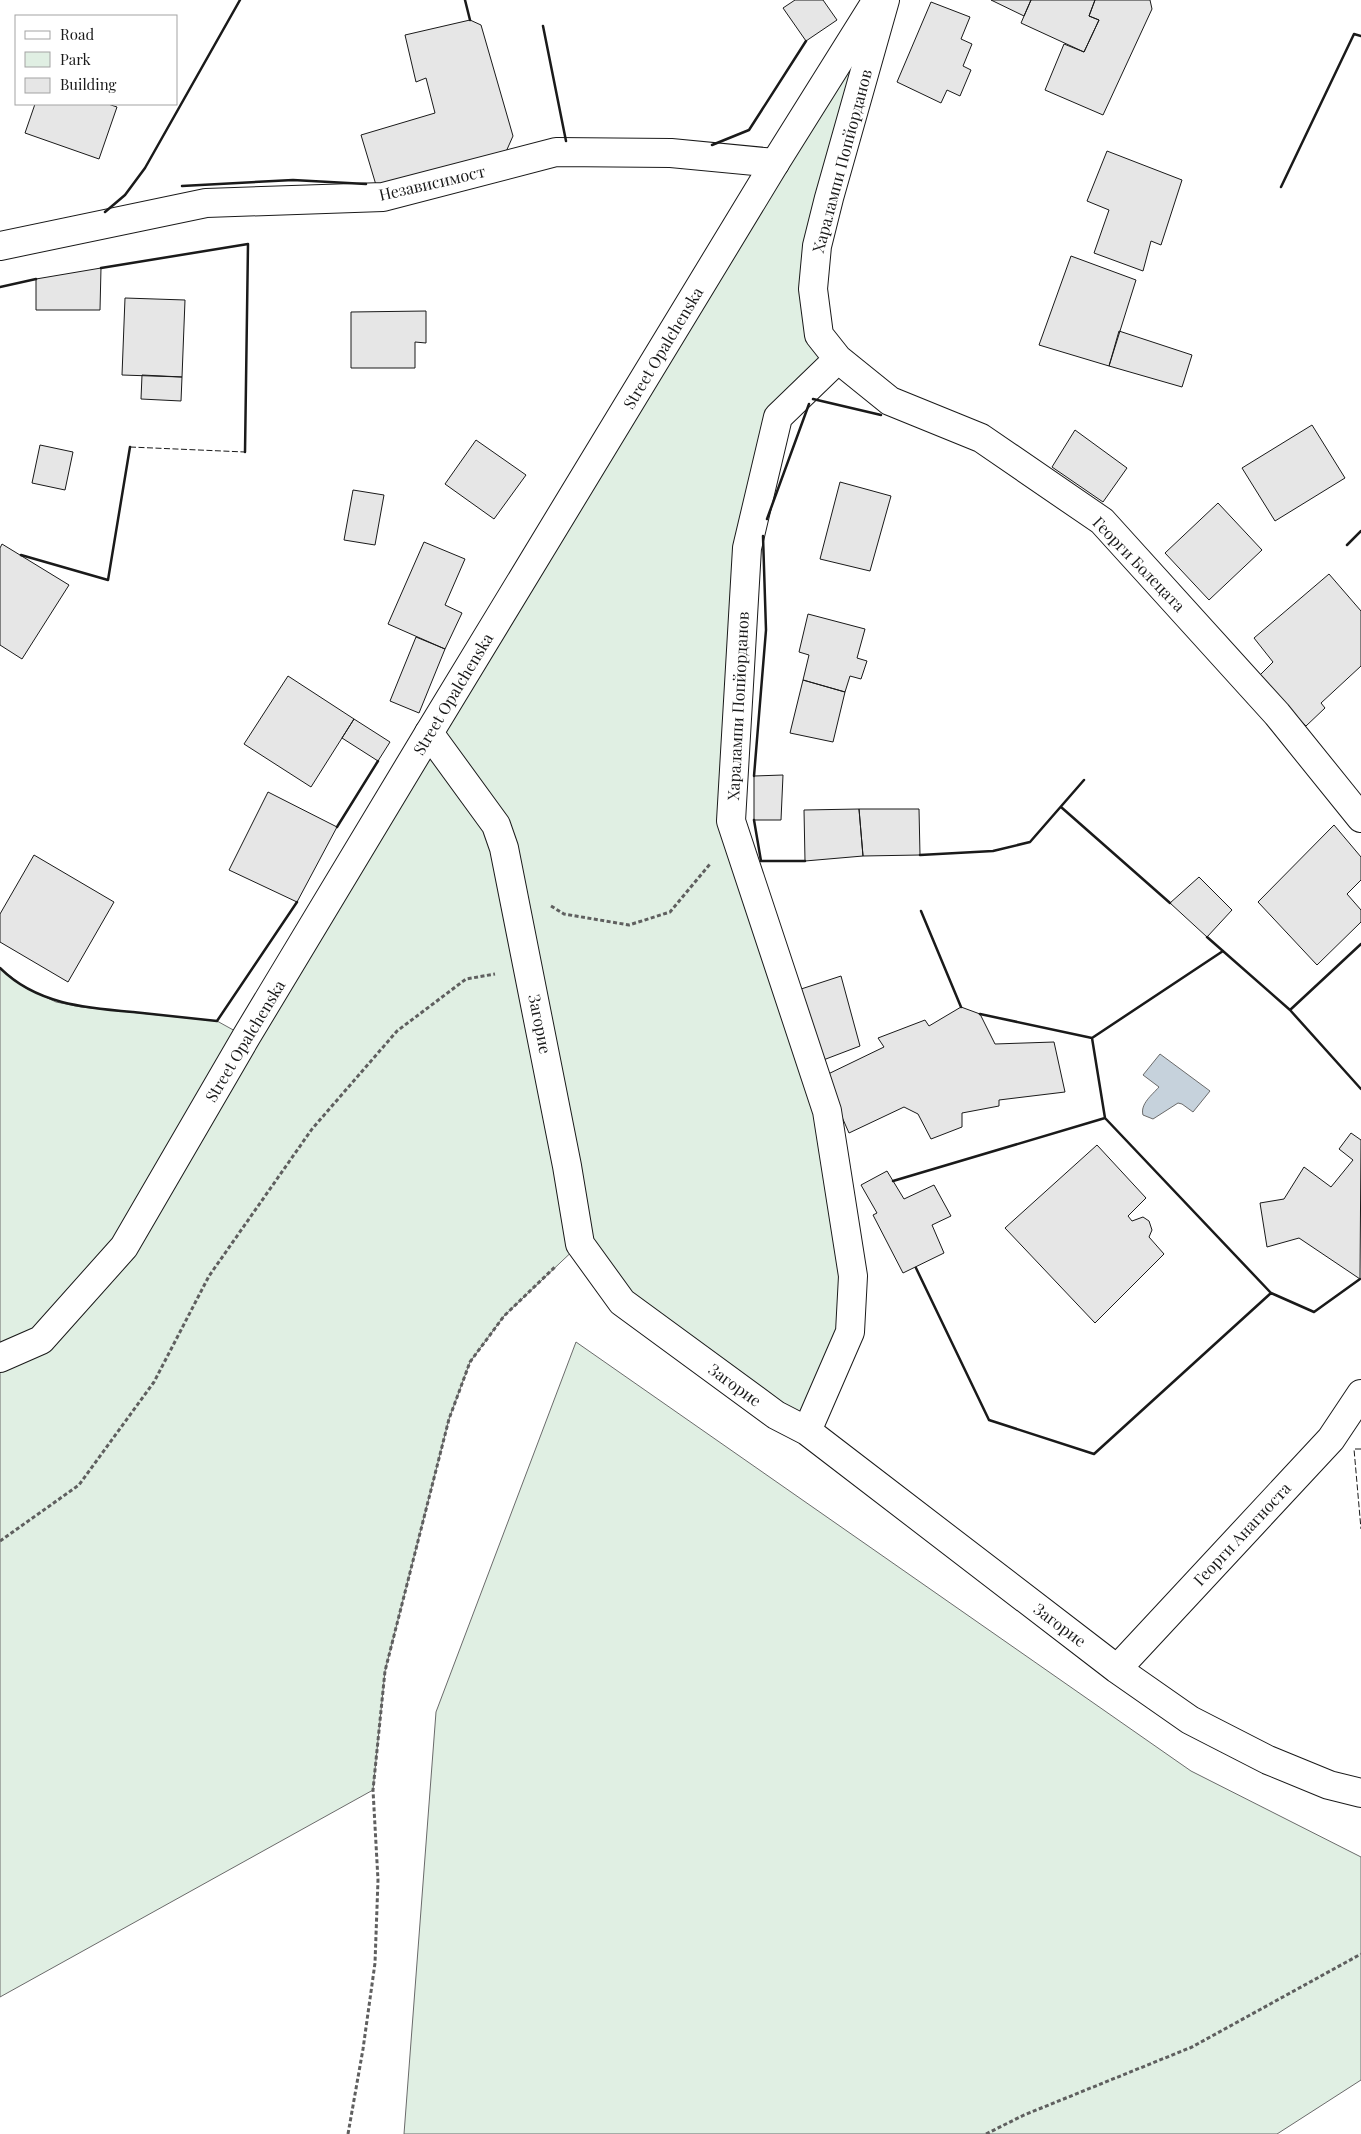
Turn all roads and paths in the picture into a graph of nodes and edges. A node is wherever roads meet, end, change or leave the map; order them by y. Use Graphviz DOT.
graph roads {
  1 [pos="877,0"];
  2 [pos="885,0"];
  3 [pos="775,163"];
  4 [pos="0,246"];
  5 [pos="838,359"];
  6 [pos="429,733"];
  7 [pos="1361,818"];
  8 [pos="745,862"];
  9 [pos="549,904"];
  10 [pos="530,967"];
  11 [pos="580,1244"];
  12 [pos="0,1358"];
  13 [pos="1361,1394"];
  14 [pos="807,1431"];
  15 [pos="0,1541"];
  16 [pos="1117,1669"];
  17 [pos="1361,1793"];
  18 [pos="1361,1954"];
  19 [pos="348,2134"];
  20 [pos="986,2134"];
  1 -- 3 [label="street, Street Opalchenska"];
  2 -- 5 [label="street, Харалампи Попйорданов"];
  3 -- 4 [label="street, Независимост"];
  3 -- 6 [label="street, Street Opalchenska"];
  5 -- 7 [label="street, Георги Болецата"];
  5 -- 8 [label="street, Харалампи Попйорданов"];
  6 -- 10 [label="street, Загорие"];
  6 -- 12 [label="street, Street Opalchenska"];
  8 -- 9 [label="path"];
  8 -- 14 [label="street, Харалампи Попйорданов"];
  10 -- 11 [label="street, Загорие"];
  10 -- 15 [label="path"];
  11 -- 14 [label="street, Загорие"];
  11 -- 19 [label="path"];
  13 -- 16 [label="street, Георги Анагноста"];
  14 -- 16 [label="street, Загорие"];
  16 -- 17 [label="street, Загорие"];
  18 -- 20 [label="path"];
}
